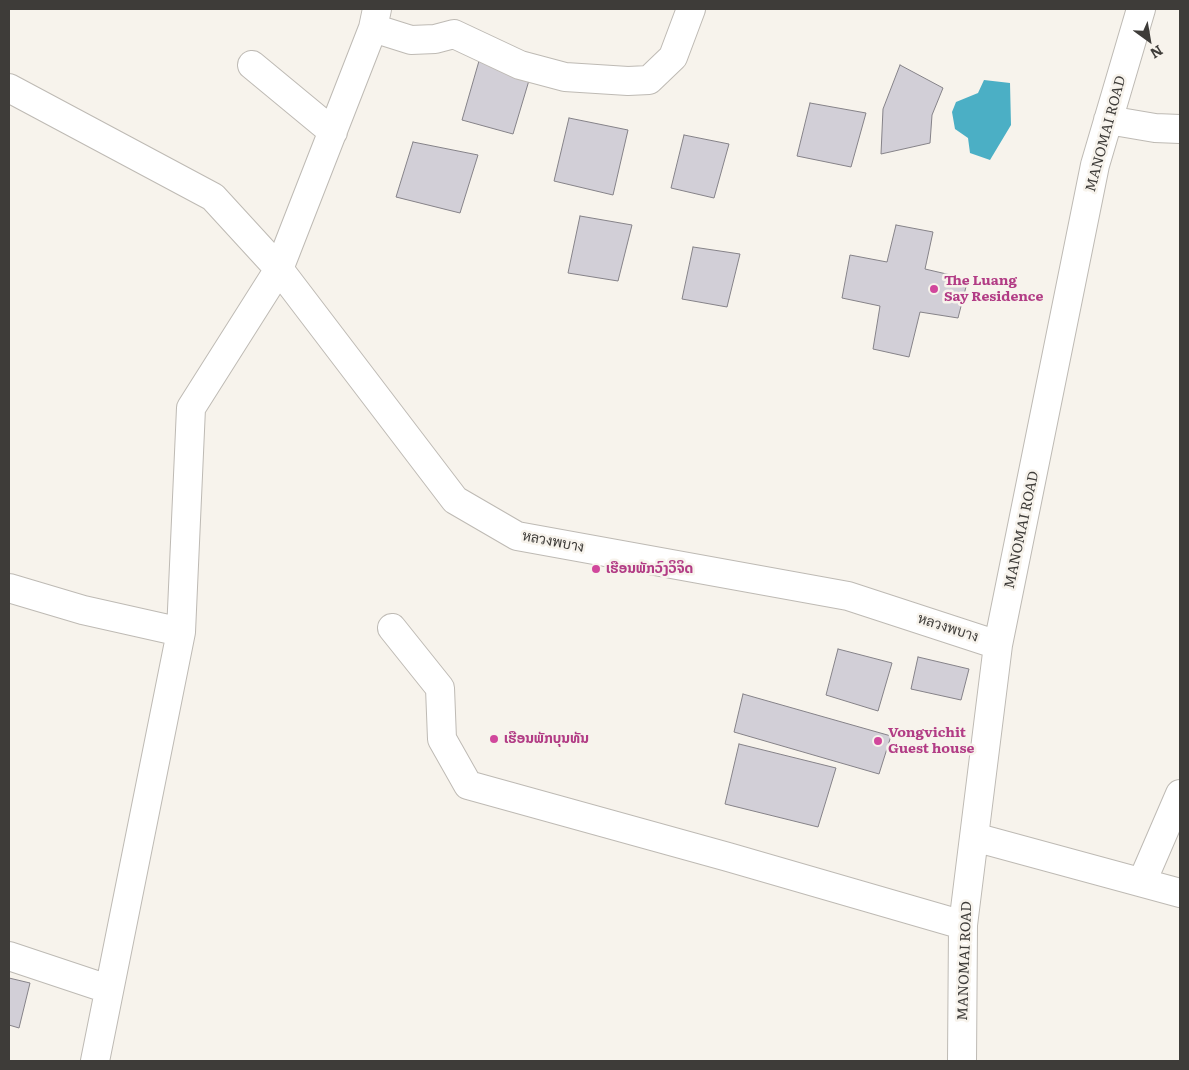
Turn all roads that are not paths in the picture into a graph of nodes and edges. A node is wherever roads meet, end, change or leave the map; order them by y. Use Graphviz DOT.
graph roads {
  1 [pos="691,9"];
  2 [pos="1141,9"];
  3 [pos="375,19"];
  4 [pos="252,65"];
  5 [pos="9,88"];
  6 [pos="1108,120"];
  7 [pos="1180,129"];
  8 [pos="333,132"];
  9 [pos="279,269"];
  10 [pos="9,588"];
  11 [pos="392,628"];
  12 [pos="181,632"];
  13 [pos="998,645"];
  14 [pos="1180,794"];
  15 [pos="974,837"];
  16 [pos="1142,882"];
  17 [pos="1180,893"];
  18 [pos="963,925"];
  19 [pos="9,956"];
  20 [pos="108,989"];
  21 [pos="95,1061"];
  22 [pos="962,1061"];
  1 -- 3 [label="street"];
  2 -- 6 [label="street, MANOMAI ROAD"];
  3 -- 8 [label="street"];
  4 -- 8 [label="street"];
  5 -- 9 [label="street, หลวงพบาง"];
  6 -- 7 [label="street"];
  6 -- 13 [label="street, MANOMAI ROAD"];
  8 -- 9 [label="street"];
  9 -- 12 [label="street"];
  9 -- 13 [label="street, หลวงพบาง"];
  10 -- 12 [label="street"];
  11 -- 18 [label="street"];
  12 -- 20 [label="street"];
  13 -- 15 [label="street, MANOMAI ROAD"];
  14 -- 16 [label="street"];
  15 -- 16 [label="street"];
  15 -- 18 [label="street, MANOMAI ROAD"];
  16 -- 17 [label="street"];
  18 -- 22 [label="street, MANOMAI ROAD"];
  19 -- 20 [label="street"];
  20 -- 21 [label="street"];
}
